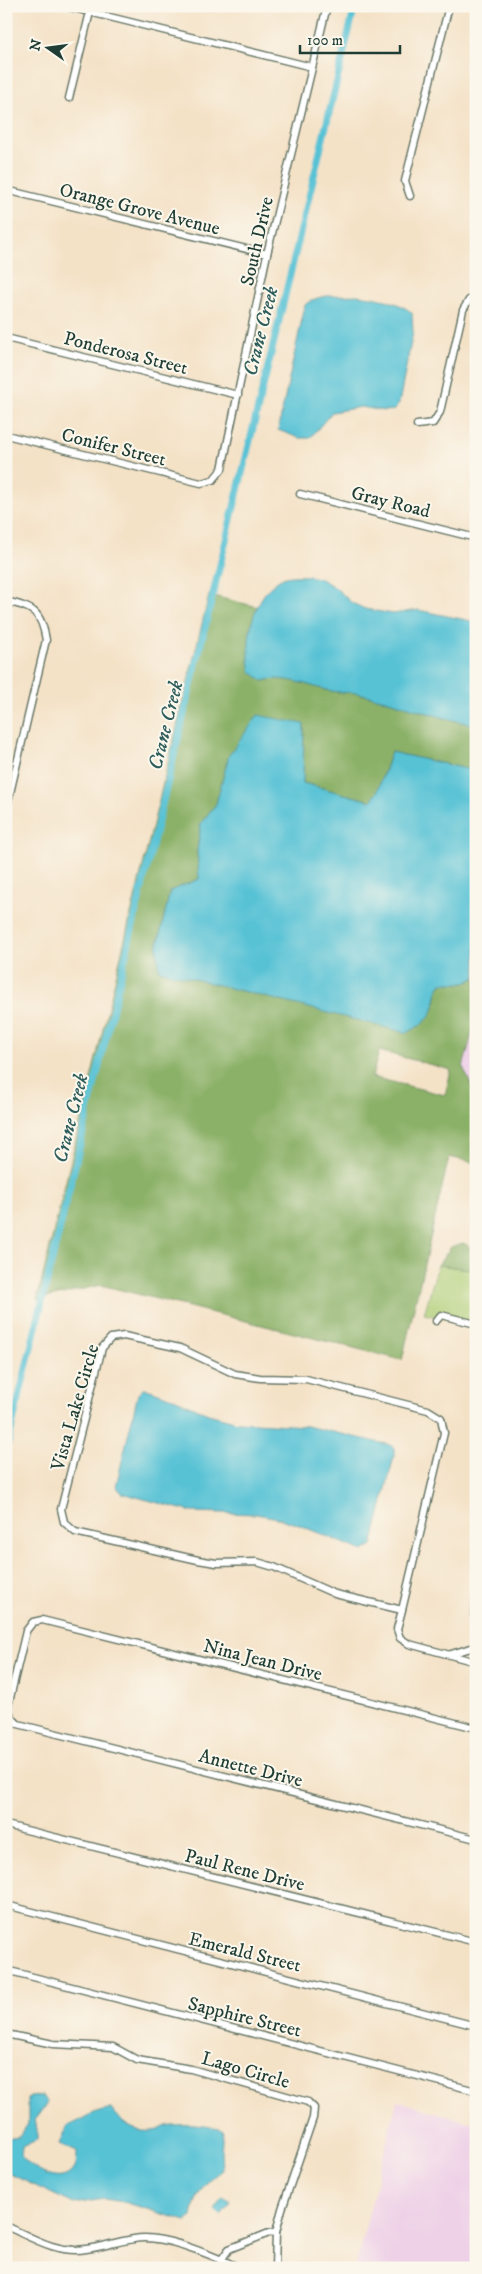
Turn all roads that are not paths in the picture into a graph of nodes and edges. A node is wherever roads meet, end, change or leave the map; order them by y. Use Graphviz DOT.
graph roads {
  1 [pos="64,6"];
  2 [pos="327,6"];
  3 [pos="449,6"];
  4 [pos="90,12"];
  5 [pos="312,67"];
  6 [pos="69,98"];
  7 [pos="6,190"];
  8 [pos="410,196"];
  9 [pos="267,254"];
  10 [pos="476,298"];
  11 [pos="6,338"];
  12 [pos="238,395"];
  13 [pos="417,425"];
  14 [pos="6,435"];
  15 [pos="214,480"];
  16 [pos="300,494"];
  17 [pos="476,538"];
  18 [pos="6,601"];
  19 [pos="6,810"];
  20 [pos="436,1321"];
  21 [pos="476,1324"];
  22 [pos="402,1610"];
  23 [pos="476,1649"];
  24 [pos="450,1654"];
  25 [pos="476,1662"];
  26 [pos="18,1724"];
  27 [pos="476,1728"];
  28 [pos="6,1825"];
  29 [pos="476,1839"];
  30 [pos="6,1906"];
  31 [pos="476,1942"];
  32 [pos="6,1970"];
  33 [pos="476,2026"];
  34 [pos="6,2034"];
  35 [pos="476,2091"];
  36 [pos="6,2226"];
  37 [pos="276,2232"];
  38 [pos="221,2260"];
  39 [pos="240,2268"];
  40 [pos="275,2268"];
  1 -- 4 [label="street"];
  2 -- 5 [label="street, South Drive"];
  3 -- 8 [label="street"];
  4 -- 5 [label="street"];
  4 -- 6 [label="street"];
  5 -- 9 [label="street, South Drive"];
  7 -- 9 [label="street, Orange Grove Avenue"];
  9 -- 12 [label="street, South Drive"];
  10 -- 13 [label="street"];
  11 -- 12 [label="street, Ponderosa Street"];
  12 -- 15 [label="street, South Drive"];
  14 -- 15 [label="street, Conifer Street"];
  16 -- 17 [label="street, Gray Road"];
  18 -- 19 [label="street"];
  20 -- 21 [label="street"];
  22 -- 22 [label="street, Vista Lake Circle"];
  22 -- 24 [label="street, Vista Lake Circle"];
  23 -- 24 [label="street, Vista Lake Circle"];
  24 -- 25 [label="street, Vista Lake Circle"];
  26 -- 27 [label="street, Nina Jean Drive"];
  26 -- 29 [label="street, Annette Drive"];
  28 -- 31 [label="street, Paul Rene Drive"];
  30 -- 33 [label="street, Emerald Street"];
  32 -- 35 [label="street, Sapphire Street"];
  34 -- 37 [label="street, Lago Circle"];
  36 -- 38 [label="street"];
  37 -- 38 [label="street"];
  37 -- 40 [label="street, Lago Circle"];
  38 -- 39 [label="street"];
}
